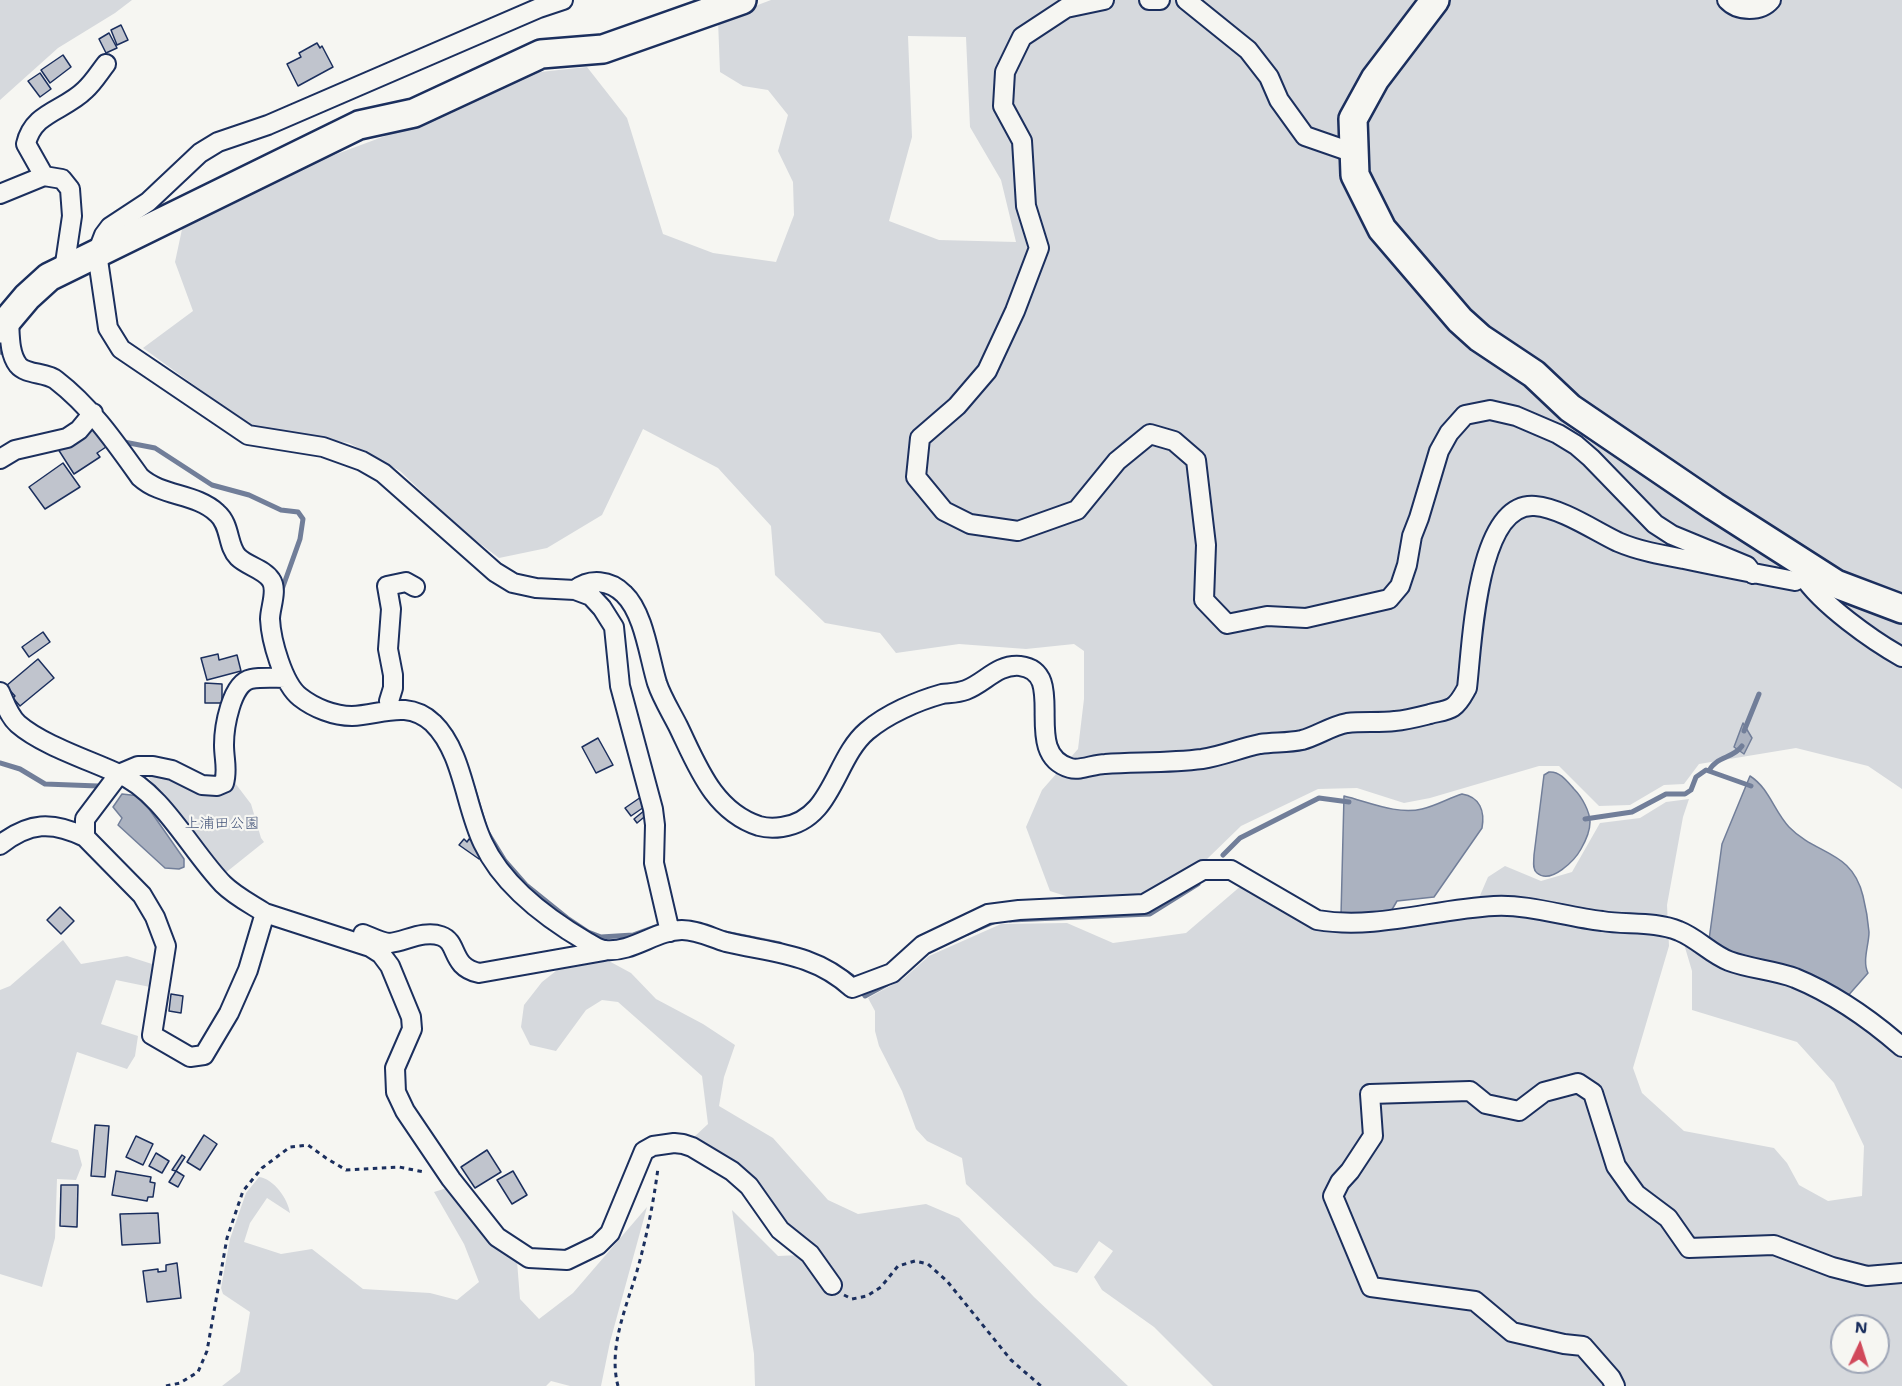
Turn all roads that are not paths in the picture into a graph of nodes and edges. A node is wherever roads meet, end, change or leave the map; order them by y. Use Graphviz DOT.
graph roads {
  1 [pos="563,0"];
  2 [pos="742,0"];
  3 [pos="1104,0"];
  4 [pos="1149,0"];
  5 [pos="1160,0"];
  6 [pos="1186,0"];
  7 [pos="1436,0"];
  8 [pos="1726,0"];
  9 [pos="1771,0"];
  10 [pos="106,64"];
  11 [pos="1354,153"];
  12 [pos="44,176"];
  13 [pos="0,194"];
  14 [pos="97,253"];
  15 [pos="64,270"];
  16 [pos="4,325"];
  17 [pos="93,413"];
  18 [pos="0,459"];
  19 [pos="1806,572"];
  20 [pos="1754,574"];
  21 [pos="415,587"];
  22 [pos="575,590"];
  23 [pos="1902,609"];
  24 [pos="1902,657"];
  25 [pos="285,678"];
  26 [pos="0,692"];
  27 [pos="390,705"];
  28 [pos="119,774"];
  29 [pos="85,837"];
  30 [pos="0,845"];
  31 [pos="265,913"];
  32 [pos="669,926"];
  33 [pos="332,935"];
  34 [pos="604,951"];
  35 [pos="1902,1047"];
  36 [pos="1902,1274"];
  37 [pos="832,1285"];
  38 [pos="1615,1386"];
  1 -- 14 [label="street"];
  2 -- 14 [label="street"];
  3 -- 20 [label="street"];
  4 -- 5 [label="street"];
  6 -- 11 [label="street"];
  7 -- 11 [label="street"];
  8 -- 9 [label="street"];
  10 -- 12 [label="street"];
  11 -- 19 [label="street"];
  12 -- 13 [label="street"];
  12 -- 15 [label="street"];
  14 -- 15 [label="street"];
  14 -- 22 [label="street"];
  15 -- 16 [label="street"];
  16 -- 17 [label="street"];
  17 -- 18 [label="street"];
  17 -- 25 [label="street"];
  19 -- 20 [label="street"];
  19 -- 23 [label="street"];
  19 -- 24 [label="street"];
  20 -- 22 [label="street"];
  21 -- 27 [label="street"];
  22 -- 32 [label="street"];
  25 -- 27 [label="street"];
  25 -- 28 [label="street"];
  26 -- 28 [label="street"];
  27 -- 34 [label="street"];
  28 -- 29 [label="street"];
  28 -- 31 [label="street"];
  29 -- 30 [label="street"];
  29 -- 31 [label="street"];
  31 -- 33 [label="street"];
  32 -- 34 [label="street"];
  32 -- 35 [label="street"];
  33 -- 34 [label="street"];
  33 -- 37 [label="street"];
  36 -- 38 [label="street"];
}
